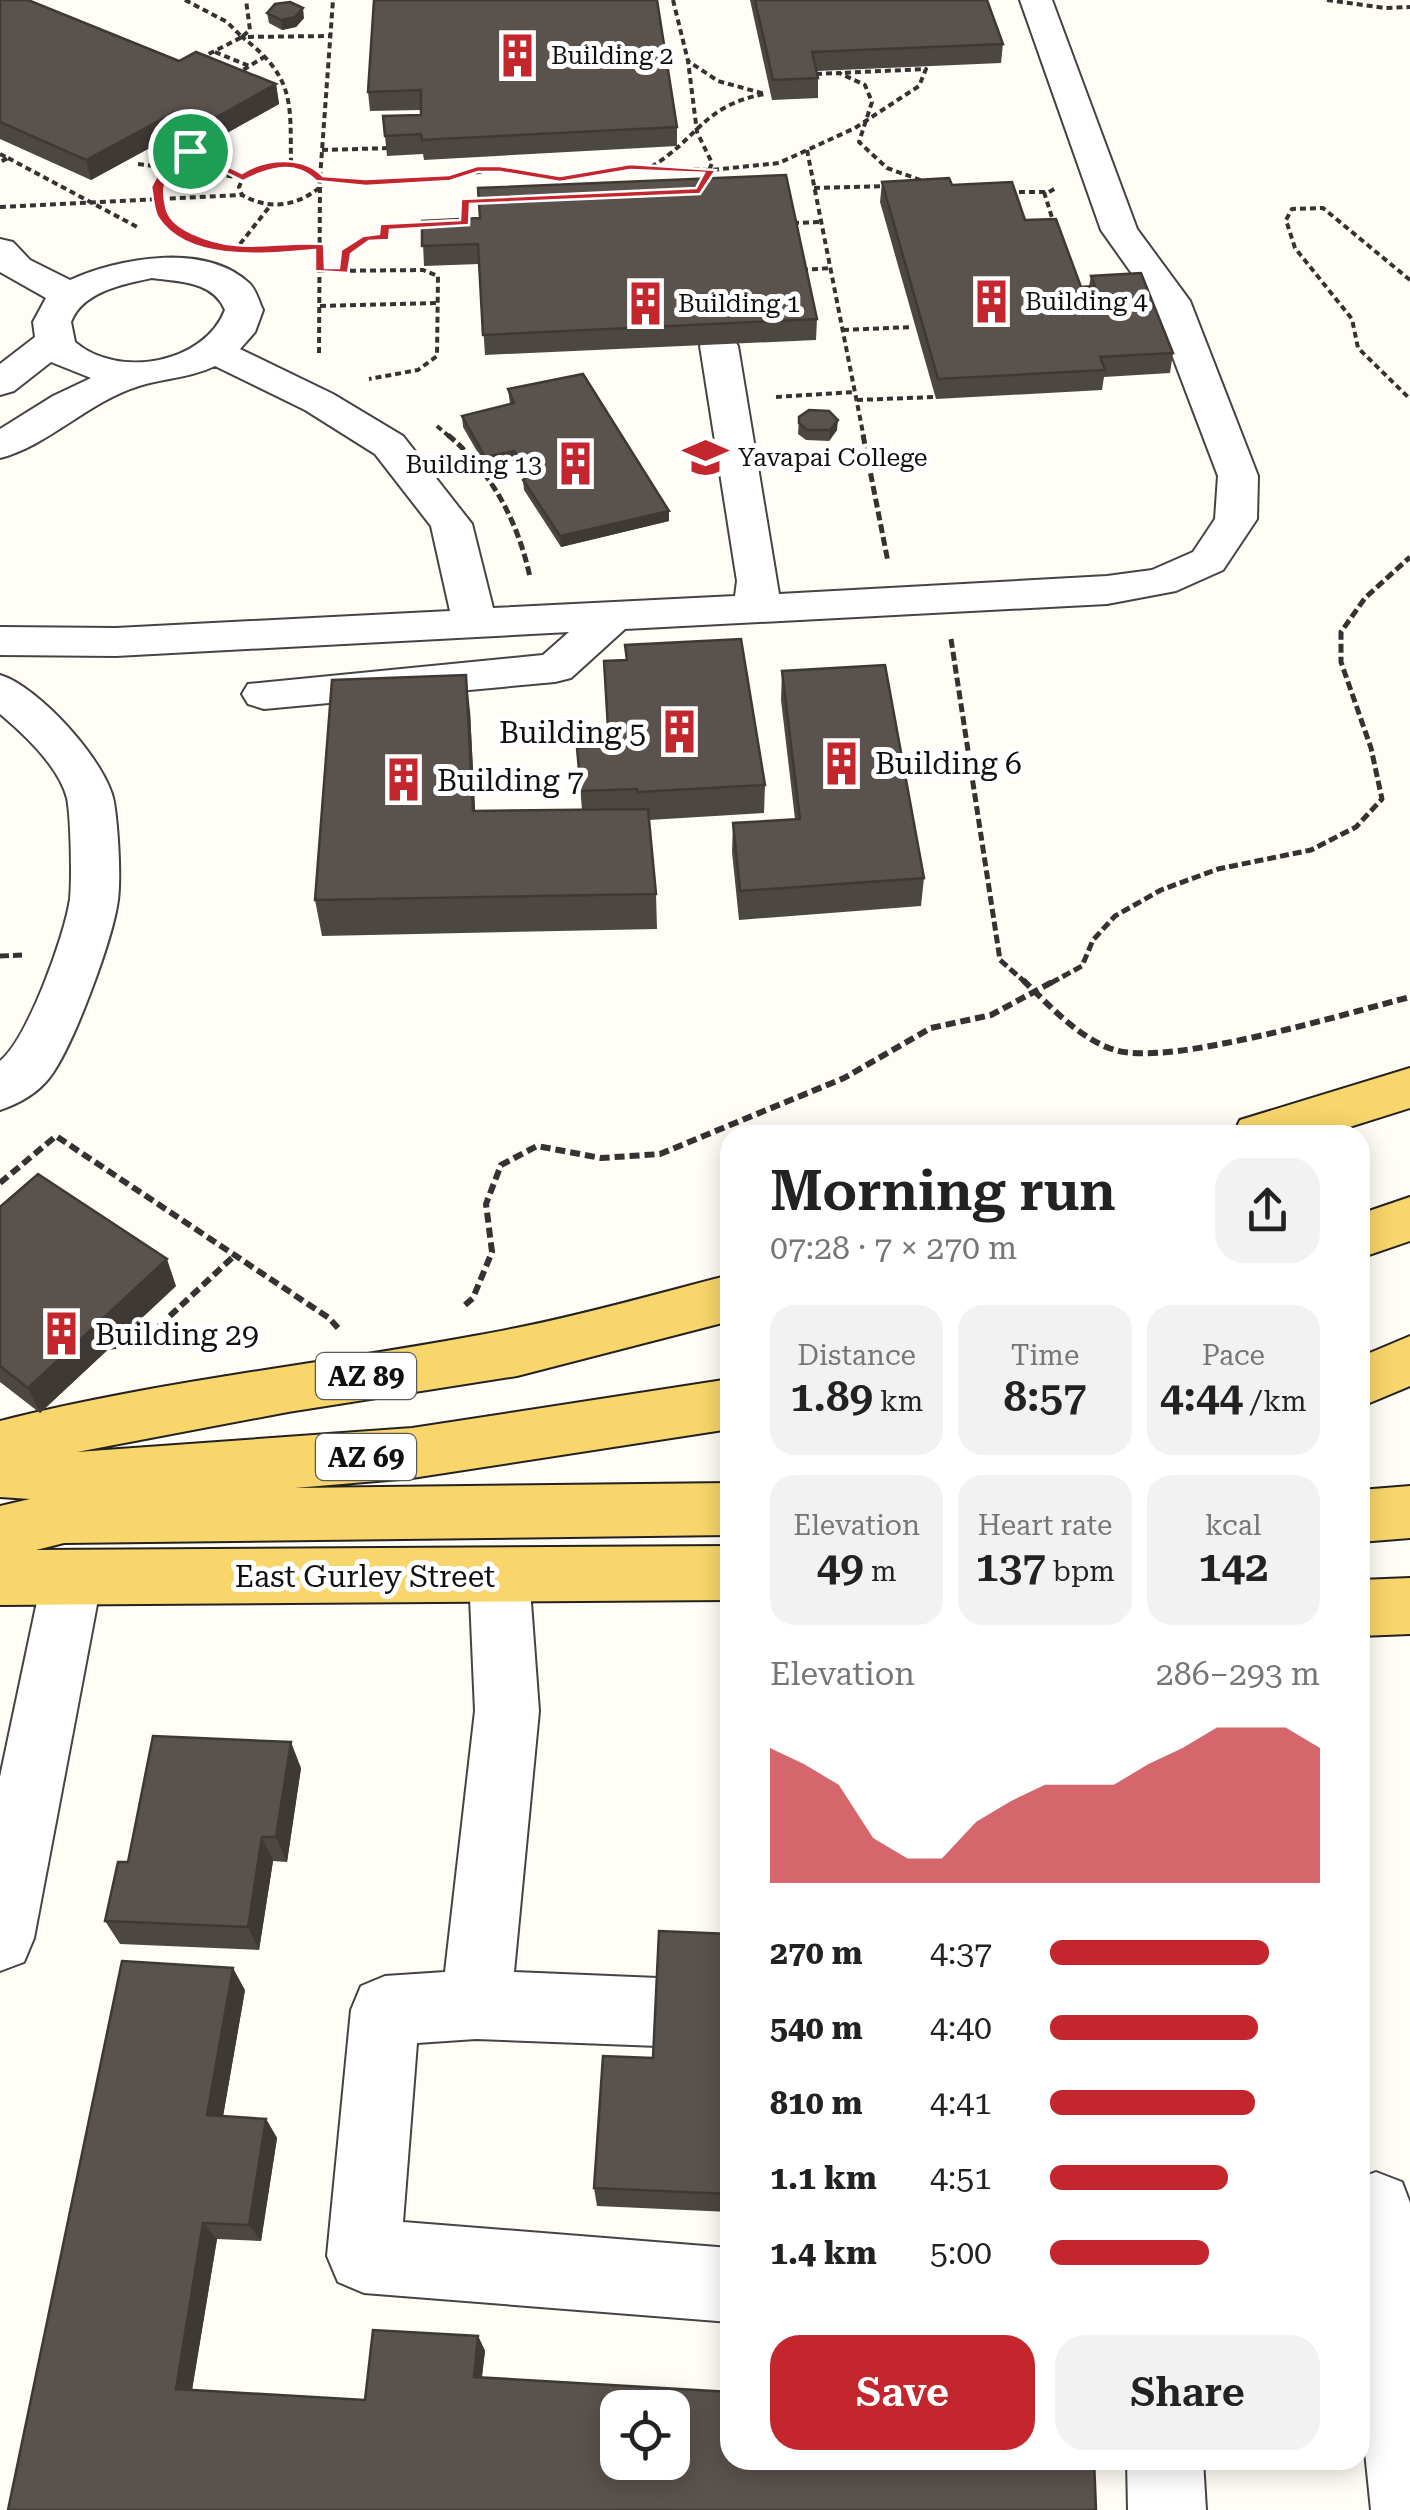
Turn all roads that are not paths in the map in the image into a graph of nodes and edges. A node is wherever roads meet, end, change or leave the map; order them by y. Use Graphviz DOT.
graph roads {
  1 [pos="1036,0"];
  2 [pos="0,250"];
  3 [pos="70,295"];
  4 [pos="54,340"];
  5 [pos="720,346"];
  6 [pos="219,351"];
  7 [pos="133,374"];
  8 [pos="0,382"];
  9 [pos="0,446"];
  10 [pos="756,608"];
  11 [pos="616,614"];
  12 [pos="474,621"];
  13 [pos="0,641"];
  14 [pos="0,690"];
  15 [pos="264,694"];
  16 [pos="1410,1088"];
  17 [pos="0,1090"];
  18 [pos="1291,1125"];
  19 [pos="1410,1218"];
  20 [pos="1370,1232"];
  21 [pos="720,1301"];
  22 [pos="1410,1360"];
  23 [pos="1370,1378"];
  24 [pos="720,1406"];
  25 [pos="0,1446"];
  26 [pos="0,1471"];
  27 [pos="720,1510"];
  28 [pos="1410,1512"];
  29 [pos="1370,1515"];
  30 [pos="0,1533"];
  31 [pos="720,1572"];
  32 [pos="499,1575"];
  33 [pos="0,1578"];
  34 [pos="72,1578"];
  35 [pos="1410,1606"];
  36 [pos="1370,1608"];
  37 [pos="0,1938"];
  38 [pos="476,2005"];
  39 [pos="658,2012"];
  40 [pos="1382,2212"];
  41 [pos="720,2284"];
  42 [pos="1165,2470"];
  43 [pos="1167,2510"];
  44 [pos="1410,2510"];
  1 -- 10 [label="street"];
  2 -- 3 [label="street"];
  3 -- 4 [label="street"];
  3 -- 6 [label="street"];
  4 -- 7 [label="street"];
  4 -- 8 [label="street"];
  5 -- 10 [label="street"];
  6 -- 7 [label="street"];
  6 -- 12 [label="street"];
  7 -- 9 [label="street"];
  10 -- 11 [label="street"];
  11 -- 12 [label="street"];
  11 -- 15 [label="street"];
  12 -- 13 [label="street"];
  14 -- 17 [label="street"];
  16 -- 18 [label="main road"];
  19 -- 20 [label="main road"];
  21 -- 25 [label="main road, AZ 89"];
  22 -- 23 [label="main road"];
  24 -- 26 [label="main road, AZ 69"];
  27 -- 30 [label="main road"];
  28 -- 29 [label="main road"];
  31 -- 32 [label="main road, East Gurley Street"];
  32 -- 34 [label="main road, East Gurley Street"];
  32 -- 38 [label="street"];
  33 -- 34 [label="main road, East Gurley Street"];
  34 -- 37 [label="street"];
  35 -- 36 [label="main road"];
  38 -- 39 [label="street"];
  38 -- 41 [label="street"];
  40 -- 44 [label="street"];
  42 -- 43 [label="street"];
}
